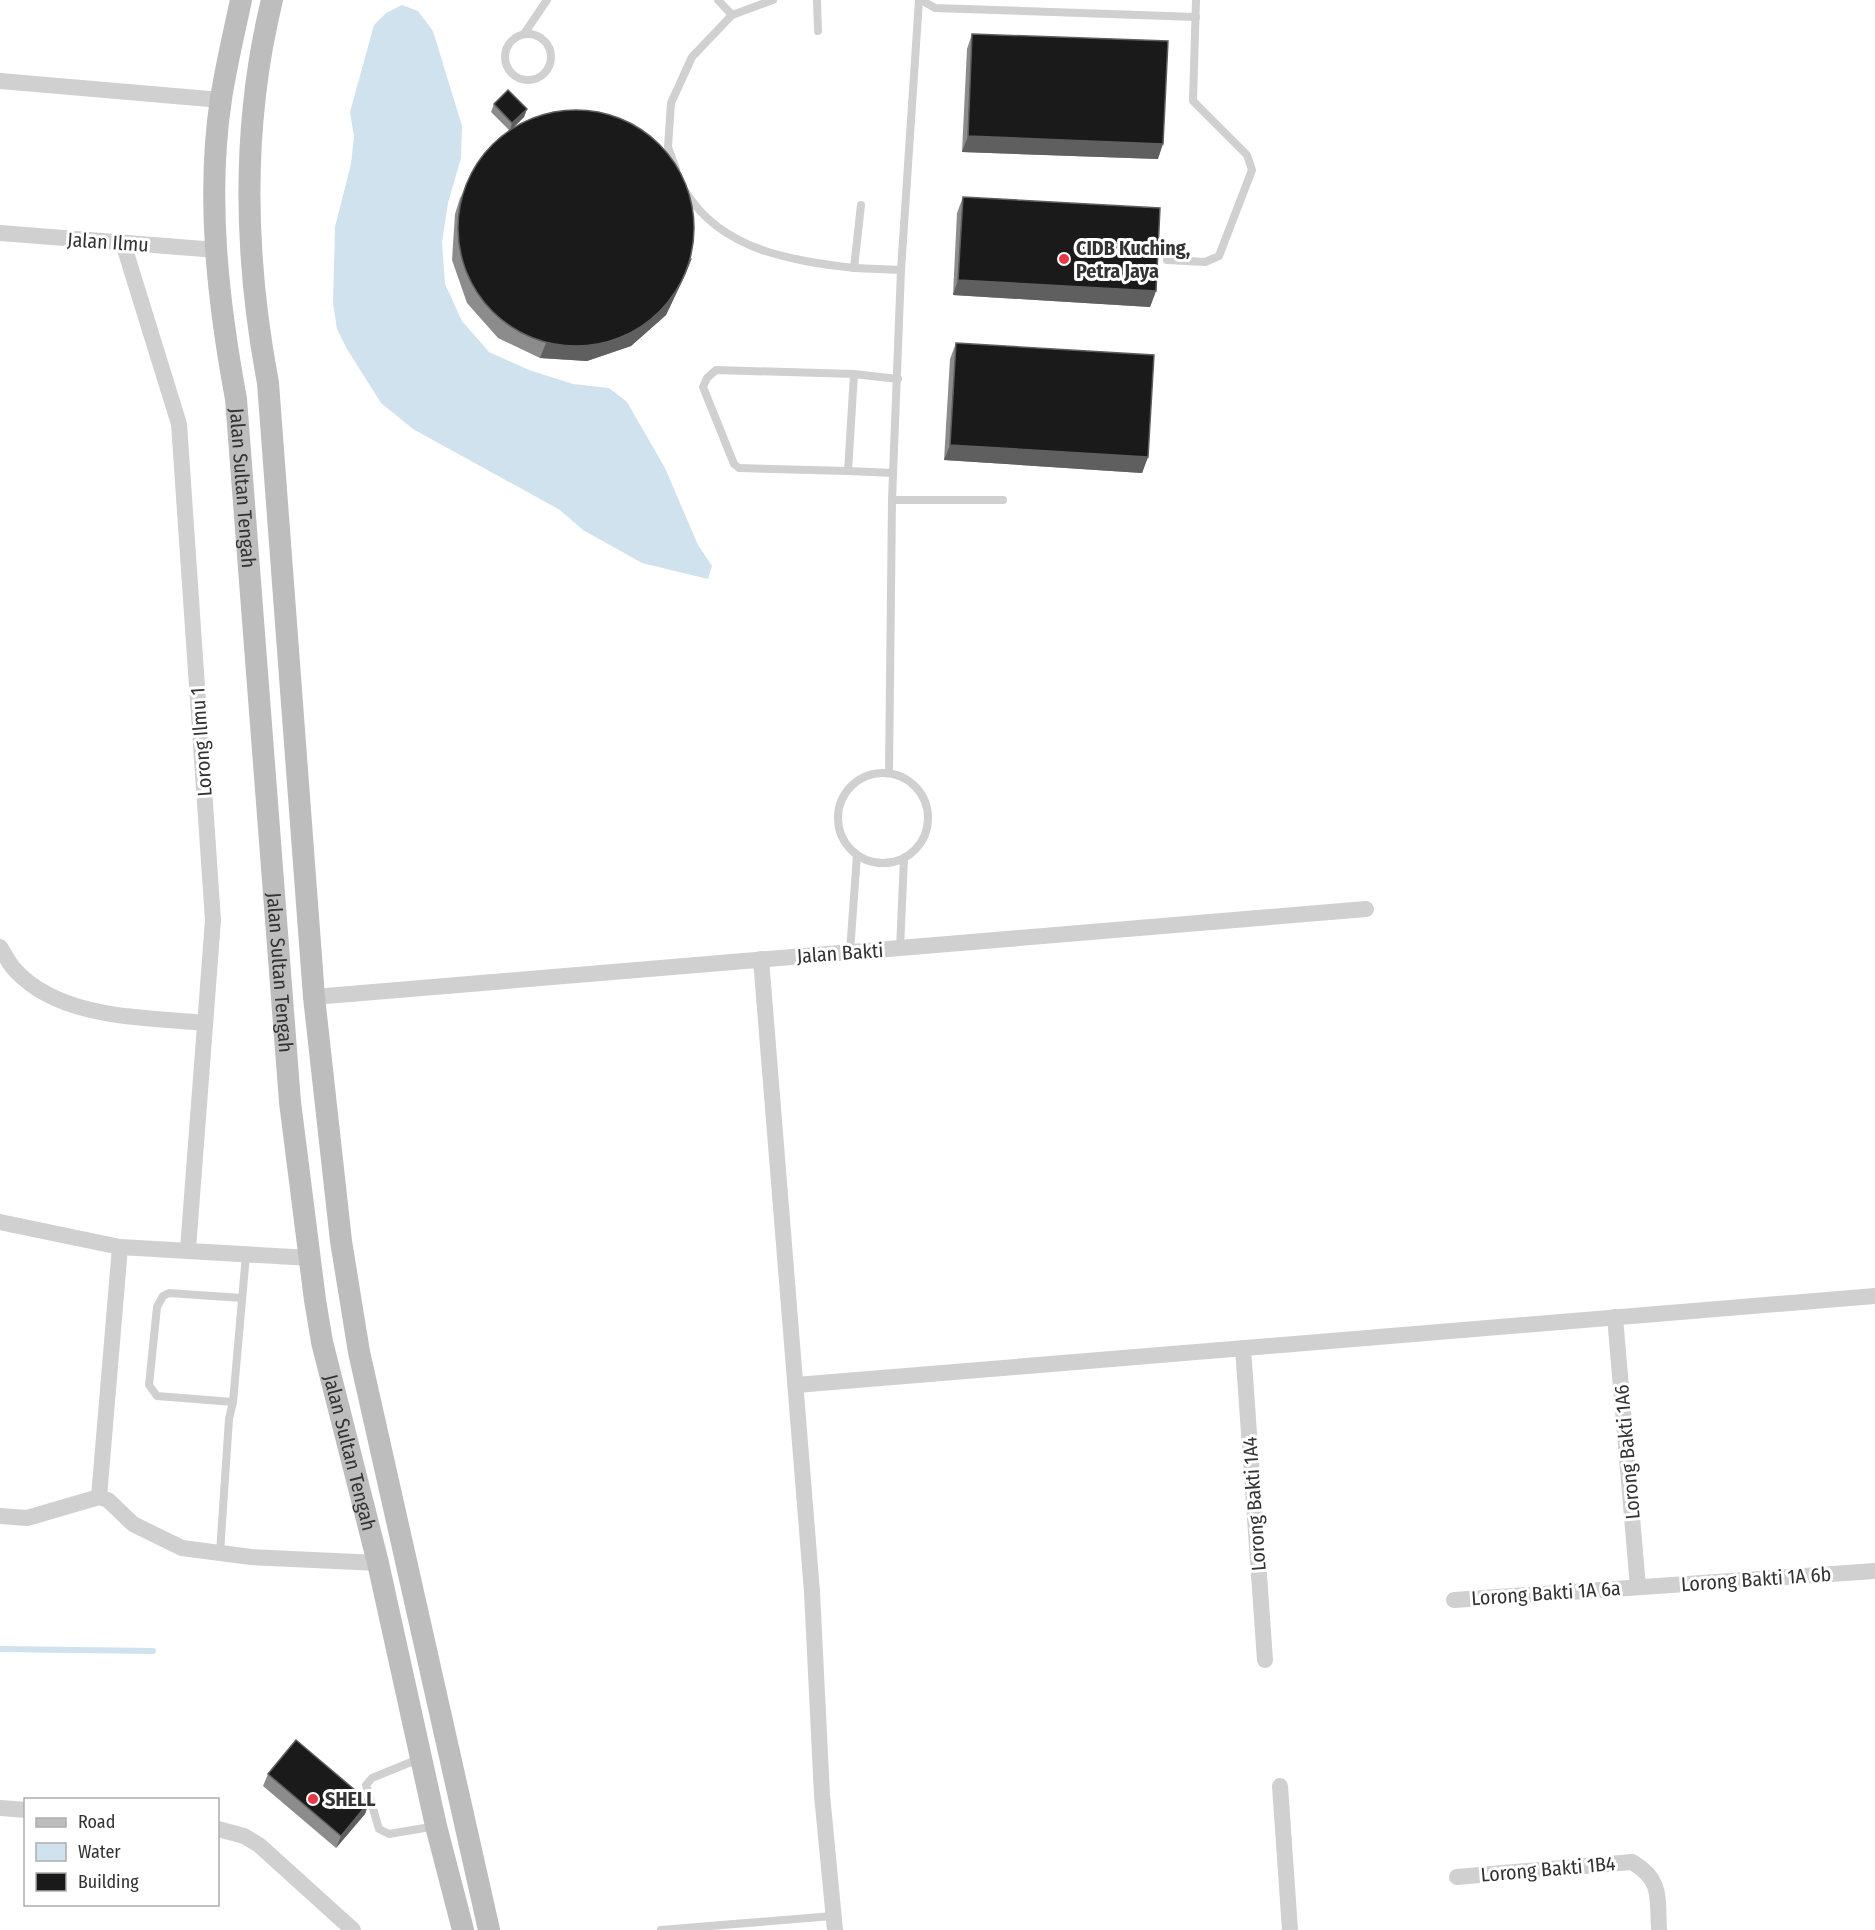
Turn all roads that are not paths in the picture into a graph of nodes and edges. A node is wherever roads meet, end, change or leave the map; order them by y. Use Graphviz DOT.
graph roads {
  1 [pos="241,0"];
  2 [pos="272,0"];
  3 [pos="547,0"];
  4 [pos="718,0"];
  5 [pos="773,0"];
  6 [pos="817,0"];
  7 [pos="920,0"];
  8 [pos="1196,0"];
  9 [pos="732,15"];
  10 [pos="1196,17"];
  11 [pos="818,31"];
  12 [pos="524,34"];
  13 [pos="0,81"];
  14 [pos="221,100"];
  15 [pos="679,178"];
  16 [pos="683,188"];
  17 [pos="861,205"];
  18 [pos="0,233"];
  19 [pos="123,243"];
  20 [pos="217,250"];
  21 [pos="1167,260"];
  22 [pos="854,268"];
  23 [pos="901,270"];
  24 [pos="854,374"];
  25 [pos="898,380"];
  26 [pos="848,471"];
  27 [pos="893,473"];
  28 [pos="892,500"];
  29 [pos="1003,500"];
  30 [pos="889,773"];
  31 [pos="857,855"];
  32 [pos="904,858"];
  33 [pos="1366,909"];
  34 [pos="0,947"];
  35 [pos="900,949"];
  36 [pos="850,952"];
  37 [pos="761,959"];
  38 [pos="314,997"];
  39 [pos="204,1023"];
  40 [pos="0,1222"];
  41 [pos="120,1247"];
  42 [pos="188,1249"];
  43 [pos="246,1255"];
  44 [pos="310,1258"];
  45 [pos="1875,1296"];
  46 [pos="242,1298"];
  47 [pos="1615,1317"];
  48 [pos="1243,1348"];
  49 [pos="795,1385"];
  50 [pos="233,1402"];
  51 [pos="99,1497"];
  52 [pos="0,1516"];
  53 [pos="220,1553"];
  54 [pos="378,1563"];
  55 [pos="1875,1571"];
  56 [pos="1638,1587"];
  57 [pos="1454,1600"];
  58 [pos="1265,1659"];
  59 [pos="422,1758"];
  60 [pos="1280,1786"];
  61 [pos="0,1808"];
  62 [pos="24,1810"];
  63 [pos="436,1826"];
  64 [pos="219,1829"];
  65 [pos="1456,1877"];
  66 [pos="834,1923"];
  67 [pos="347,1928"];
  68 [pos="463,1930"];
  69 [pos="489,1930"];
  70 [pos="661,1930"];
  71 [pos="1290,1930"];
  72 [pos="1659,1930"];
  1 -- 14 [label="main road, Jalan Sultan Tengah"];
  2 -- 38 [label="main road, Jalan Sultan Tengah"];
  3 -- 12 [label="lane"];
  4 -- 9 [label="lane"];
  5 -- 9 [label="lane"];
  6 -- 11 [label="lane"];
  7 -- 10 [label="lane"];
  7 -- 23 [label="lane"];
  8 -- 10 [label="lane"];
  9 -- 15 [label="lane"];
  10 -- 21 [label="lane"];
  12 -- 12 [label="lane"];
  13 -- 14 [label="street"];
  14 -- 20 [label="main road, Jalan Sultan Tengah"];
  16 -- 22 [label="lane"];
  17 -- 22 [label="lane"];
  18 -- 19 [label="street, Jalan Ilmu"];
  19 -- 20 [label="street, Jalan Ilmu"];
  19 -- 39 [label="street, Lorong Ilmu 1"];
  20 -- 44 [label="main road, Jalan Sultan Tengah"];
  22 -- 23 [label="lane"];
  23 -- 25 [label="lane"];
  24 -- 25 [label="lane"];
  24 -- 26 [label="lane"];
  24 -- 26 [label="lane"];
  25 -- 27 [label="lane"];
  26 -- 27 [label="lane"];
  27 -- 28 [label="lane"];
  28 -- 29 [label="lane"];
  28 -- 30 [label="lane"];
  30 -- 31 [label="lane"];
  30 -- 32 [label="lane"];
  31 -- 32 [label="lane"];
  31 -- 36 [label="lane"];
  32 -- 35 [label="lane"];
  33 -- 35 [label="street, Jalan Bakti"];
  34 -- 39 [label="street"];
  35 -- 36 [label="street, Jalan Bakti"];
  36 -- 37 [label="street, Jalan Bakti"];
  37 -- 38 [label="street, Jalan Bakti"];
  37 -- 49 [label="street"];
  38 -- 69 [label="main road, Jalan Sultan Tengah"];
  39 -- 42 [label="street, Lorong Ilmu 1"];
  40 -- 41 [label="street"];
  41 -- 42 [label="street"];
  41 -- 51 [label="street"];
  42 -- 43 [label="street"];
  43 -- 44 [label="street"];
  43 -- 46 [label="lane"];
  44 -- 54 [label="main road, Jalan Sultan Tengah"];
  45 -- 47 [label="street"];
  46 -- 50 [label="lane"];
  46 -- 50 [label="lane"];
  47 -- 48 [label="street"];
  47 -- 56 [label="street, Lorong Bakti 1A6"];
  48 -- 49 [label="street"];
  48 -- 58 [label="street, Lorong Bakti 1A4"];
  49 -- 66 [label="street"];
  50 -- 53 [label="lane"];
  51 -- 52 [label="street"];
  51 -- 53 [label="street"];
  53 -- 54 [label="street"];
  54 -- 59 [label="main road, Jalan Sultan Tengah"];
  55 -- 56 [label="street, Lorong Bakti 1A 6b"];
  56 -- 57 [label="street, Lorong Bakti 1A 6a"];
  59 -- 63 [label="main road, Jalan Sultan Tengah"];
  59 -- 63 [label="lane"];
  60 -- 71 [label="street"];
  61 -- 62 [label="street"];
  63 -- 68 [label="main road, Jalan Sultan Tengah"];
  64 -- 67 [label="street"];
  65 -- 72 [label="street, Lorong Bakti 1B4"];
  66 -- 70 [label="lane"];
}
